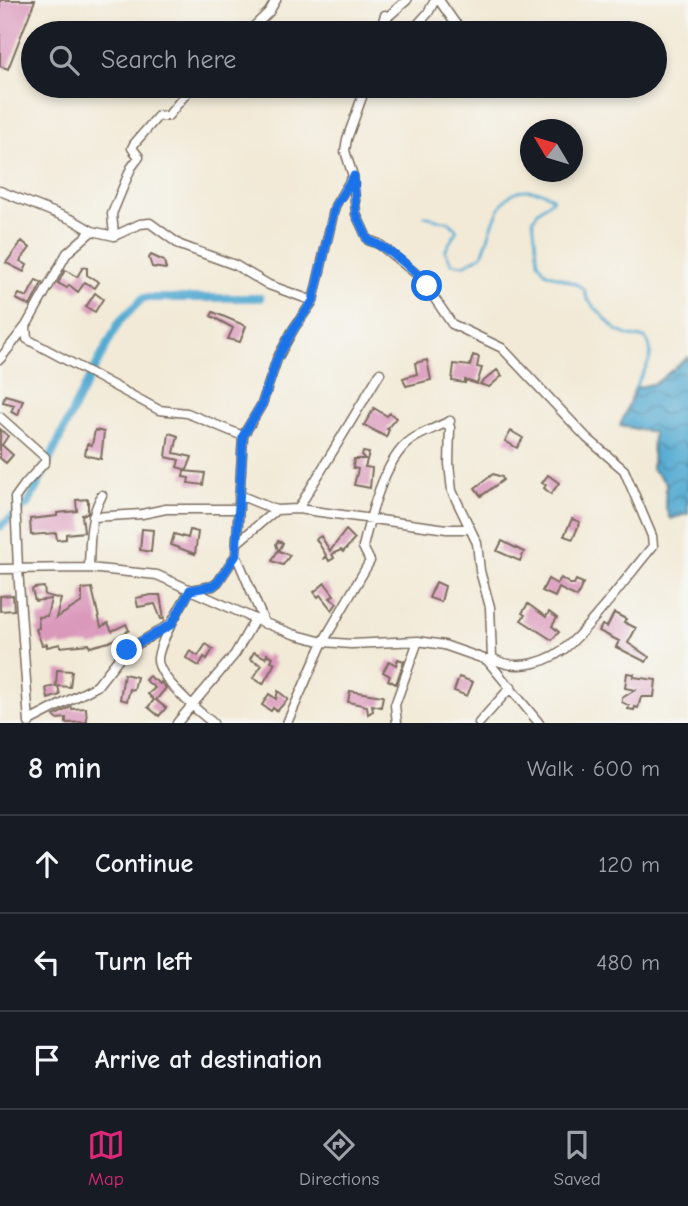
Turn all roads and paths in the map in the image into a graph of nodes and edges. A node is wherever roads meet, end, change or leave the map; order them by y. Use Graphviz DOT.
graph roads {
  1 [pos="275,0"];
  2 [pos="407,0"];
  3 [pos="437,0"];
  4 [pos="386,15"];
  5 [pos="260,21"];
  6 [pos="421,21"];
  7 [pos="454,21"];
  8 [pos="183,98"];
  9 [pos="361,98"];
  10 [pos="354,176"];
  11 [pos="0,191"];
  12 [pos="92,231"];
  13 [pos="114,235"];
  14 [pos="313,301"];
  15 [pos="26,326"];
  16 [pos="0,359"];
  17 [pos="380,373"];
  18 [pos="0,417"];
  19 [pos="243,436"];
  20 [pos="102,495"];
  21 [pos="239,495"];
  22 [pos="239,509"];
  23 [pos="298,509"];
  24 [pos="276,510"];
  25 [pos="93,517"];
  26 [pos="370,517"];
  27 [pos="469,529"];
  28 [pos="238,542"];
  29 [pos="236,555"];
  30 [pos="89,568"];
  31 [pos="0,569"];
  32 [pos="18,569"];
  33 [pos="190,590"];
  34 [pos="254,620"];
  35 [pos="172,624"];
  36 [pos="265,624"];
  37 [pos="418,641"];
  38 [pos="323,642"];
  39 [pos="490,659"];
  40 [pos="511,687"];
  41 [pos="193,707"];
  42 [pos="29,722"];
  43 [pos="177,723"];
  44 [pos="213,723"];
  45 [pos="287,723"];
  46 [pos="397,723"];
  47 [pos="479,723"];
  48 [pos="539,723"];
  1 -- 5 [label="street"];
  2 -- 4 [label="street"];
  3 -- 6 [label="street"];
  3 -- 7 [label="street"];
  8 -- 13 [label="street"];
  9 -- 10 [label="street"];
  10 -- 14 [label="street"];
  10 -- 39 [label="street"];
  11 -- 12 [label="street"];
  12 -- 13 [label="street"];
  12 -- 15 [label="street"];
  13 -- 14 [label="street"];
  14 -- 19 [label="street"];
  15 -- 16 [label="street"];
  15 -- 19 [label="street"];
  17 -- 23 [label="street"];
  18 -- 32 [label="street"];
  19 -- 21 [label="street"];
  20 -- 25 [label="street"];
  21 -- 22 [label="street"];
  21 -- 24 [label="street"];
  22 -- 25 [label="street"];
  22 -- 28 [label="street"];
  23 -- 24 [label="street"];
  23 -- 26 [label="street"];
  24 -- 28 [label="street"];
  25 -- 30 [label="street"];
  26 -- 27 [label="street"];
  26 -- 27 [label="street"];
  26 -- 38 [label="street"];
  27 -- 39 [label="street"];
  28 -- 29 [label="street"];
  29 -- 33 [label="street"];
  29 -- 36 [label="street"];
  30 -- 32 [label="street"];
  30 -- 33 [label="street"];
  31 -- 32 [label="street"];
  32 -- 42 [label="street"];
  33 -- 34 [label="street"];
  33 -- 35 [label="street"];
  34 -- 36 [label="street"];
  34 -- 41 [label="street"];
  35 -- 41 [label="street"];
  35 -- 42 [label="street"];
  36 -- 38 [label="street"];
  37 -- 38 [label="street"];
  37 -- 39 [label="street"];
  37 -- 46 [label="street"];
  38 -- 45 [label="street"];
  39 -- 40 [label="street"];
  40 -- 47 [label="street"];
  40 -- 48 [label="street"];
  41 -- 43 [label="street"];
  41 -- 44 [label="street"];
}
